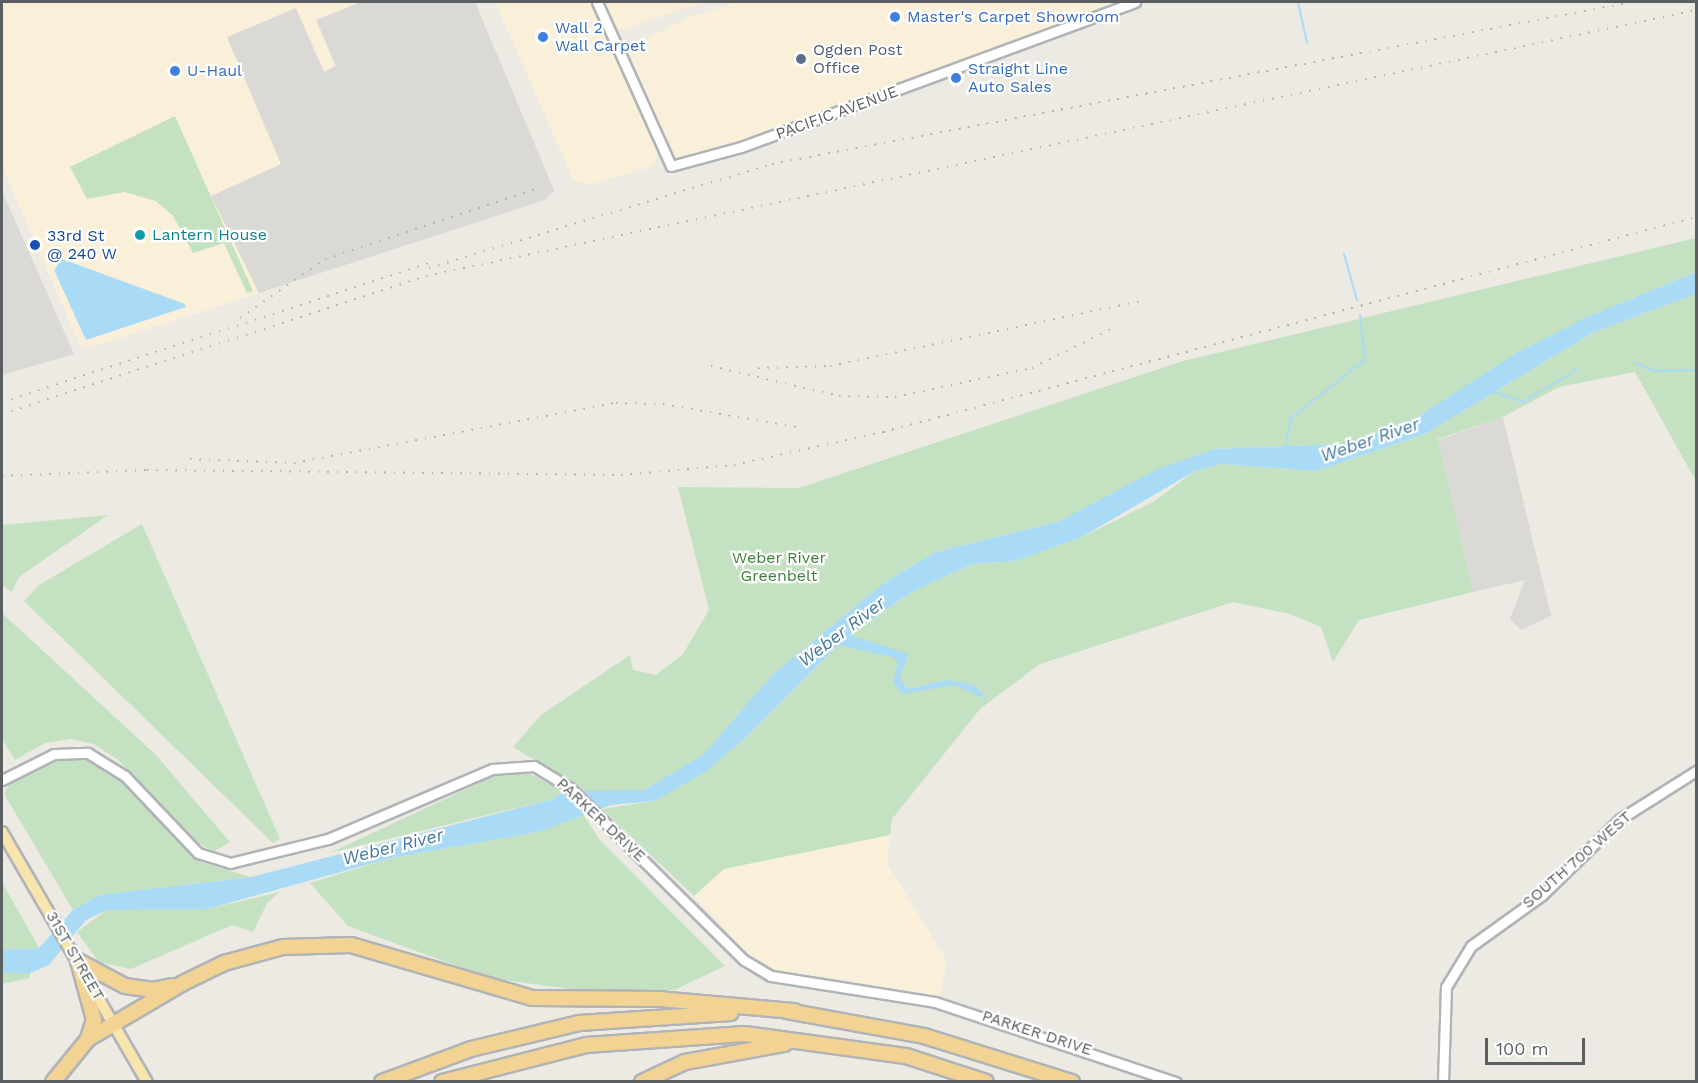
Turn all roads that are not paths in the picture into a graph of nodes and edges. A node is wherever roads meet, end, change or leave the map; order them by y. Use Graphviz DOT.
graph roads {
  1 [pos="597,2"];
  2 [pos="1135,2"];
  3 [pos="1696,771"];
  4 [pos="2,780"];
  5 [pos="2,832"];
  6 [pos="78,961"];
  7 [pos="183,983"];
  8 [pos="794,1011"];
  9 [pos="115,1024"];
  10 [pos="88,1039"];
  11 [pos="802,1042"];
  12 [pos="52,1082"];
  13 [pos="147,1082"];
  14 [pos="382,1082"];
  15 [pos="442,1082"];
  16 [pos="642,1082"];
  17 [pos="986,1082"];
  18 [pos="1072,1082"];
  19 [pos="1176,1082"];
  20 [pos="1443,1082"];
  1 -- 2 [label="street, PACIFIC AVENUE"];
  3 -- 20 [label="street, SOUTH 700 WEST"];
  4 -- 19 [label="street, PARKER DRIVE"];
  5 -- 6 [label="main road, 31ST STREET"];
  6 -- 7 [label="highway"];
  6 -- 9 [label="main road, 31ST STREET"];
  6 -- 10 [label="highway"];
  7 -- 8 [label="highway"];
  7 -- 9 [label="highway"];
  8 -- 14 [label="highway"];
  8 -- 18 [label="highway"];
  9 -- 10 [label="highway"];
  9 -- 13 [label="main road, 31ST STREET"];
  10 -- 12 [label="highway"];
  11 -- 15 [label="highway"];
  11 -- 16 [label="highway"];
  11 -- 17 [label="highway"];
}
